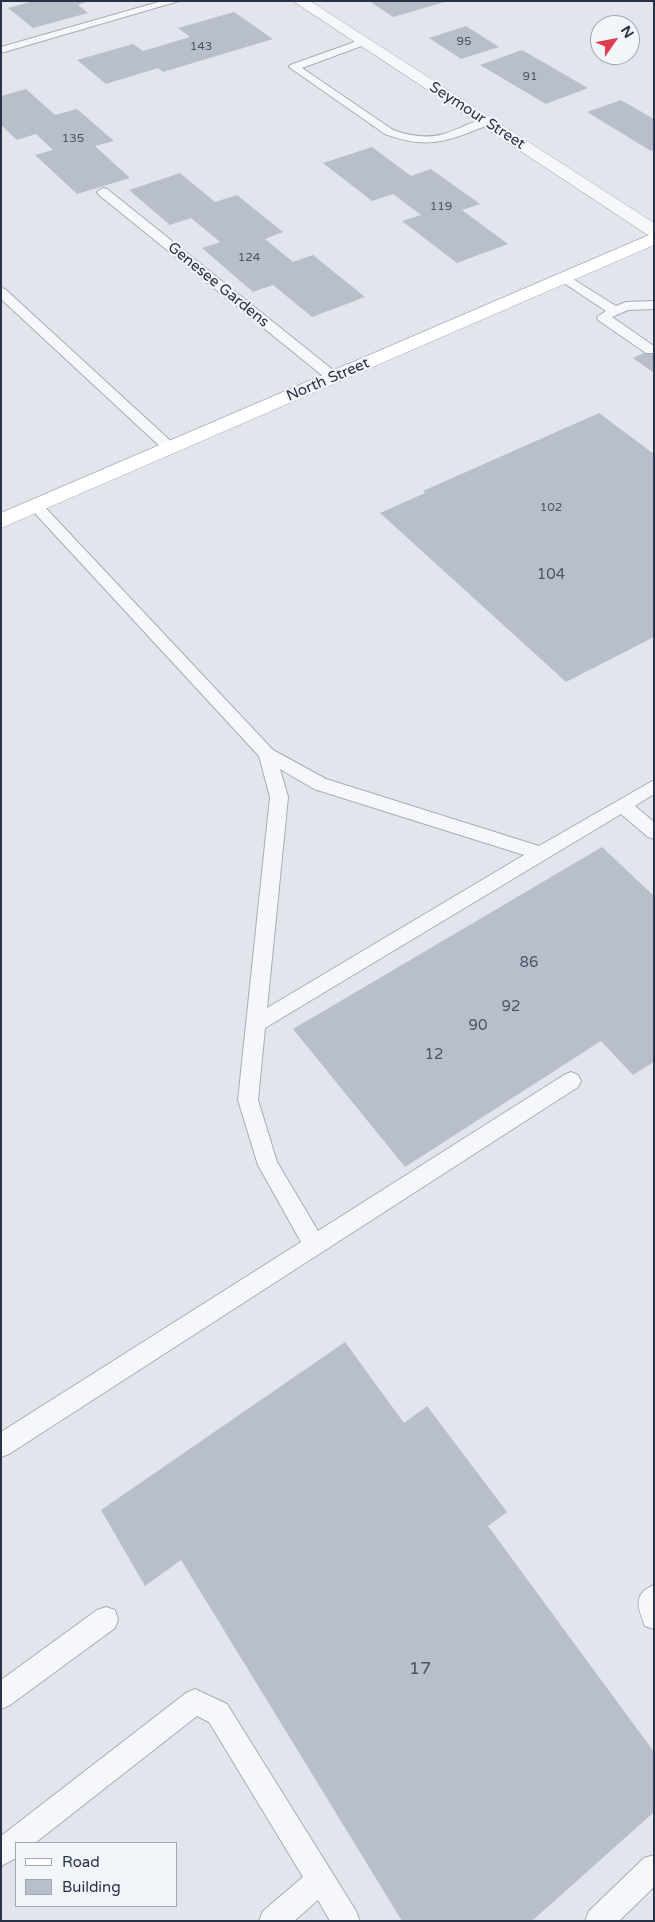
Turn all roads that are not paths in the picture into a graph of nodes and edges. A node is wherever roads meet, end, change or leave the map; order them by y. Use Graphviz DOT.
graph roads {
  1 [pos="174,1"];
  2 [pos="300,1"];
  3 [pos="363,42"];
  4 [pos="1,50"];
  5 [pos="486,122"];
  6 [pos="103,192"];
  7 [pos="654,231"];
  8 [pos="654,238"];
  9 [pos="565,278"];
  10 [pos="1,292"];
  11 [pos="654,305"];
  12 [pos="615,311"];
  13 [pos="651,350"];
  14 [pos="333,377"];
  15 [pos="170,448"];
  16 [pos="36,506"];
  17 [pos="1,521"];
  18 [pos="267,754"];
  19 [pos="654,786"];
  20 [pos="622,804"];
  21 [pos="654,832"];
  22 [pos="540,853"];
  23 [pos="256,1024"];
  24 [pos="571,1081"];
  25 [pos="316,1245"];
  26 [pos="1,1446"];
  27 [pos="654,1597"];
  28 [pos="654,1617"];
  29 [pos="106,1619"];
  30 [pos="1,1696"];
  31 [pos="15,1842"];
  32 [pos="15,1842"];
  33 [pos="1,1853"];
  34 [pos="654,1868"];
  35 [pos="320,1880"];
  36 [pos="273,1921"];
  37 [pos="346,1921"];
  38 [pos="599,1921"];
  1 -- 4 [label="lane"];
  2 -- 3 [label="street, Seymour Street"];
  3 -- 5 [label="street, Seymour Street"];
  3 -- 5 [label="lane"];
  5 -- 7 [label="street, Seymour Street"];
  6 -- 14 [label="lane, Genesee Gardens"];
  8 -- 9 [label="main road, North Street"];
  9 -- 12 [label="lane"];
  9 -- 14 [label="main road, North Street"];
  10 -- 15 [label="lane"];
  11 -- 12 [label="lane"];
  12 -- 13 [label="lane"];
  14 -- 15 [label="main road, North Street"];
  15 -- 16 [label="main road, North Street"];
  16 -- 17 [label="main road, North Street"];
  16 -- 18 [label="lane"];
  18 -- 22 [label="lane"];
  18 -- 23 [label="lane"];
  19 -- 20 [label="lane"];
  20 -- 21 [label="lane"];
  20 -- 22 [label="lane"];
  22 -- 23 [label="lane"];
  23 -- 25 [label="lane"];
  24 -- 25 [label="lane"];
  25 -- 26 [label="lane"];
  27 -- 28 [label="lane"];
  29 -- 30 [label="lane"];
  31 -- 33 [label="lane"];
  32 -- 35 [label="lane"];
  34 -- 38 [label="lane"];
  35 -- 36 [label="lane"];
  35 -- 37 [label="lane"];
}
